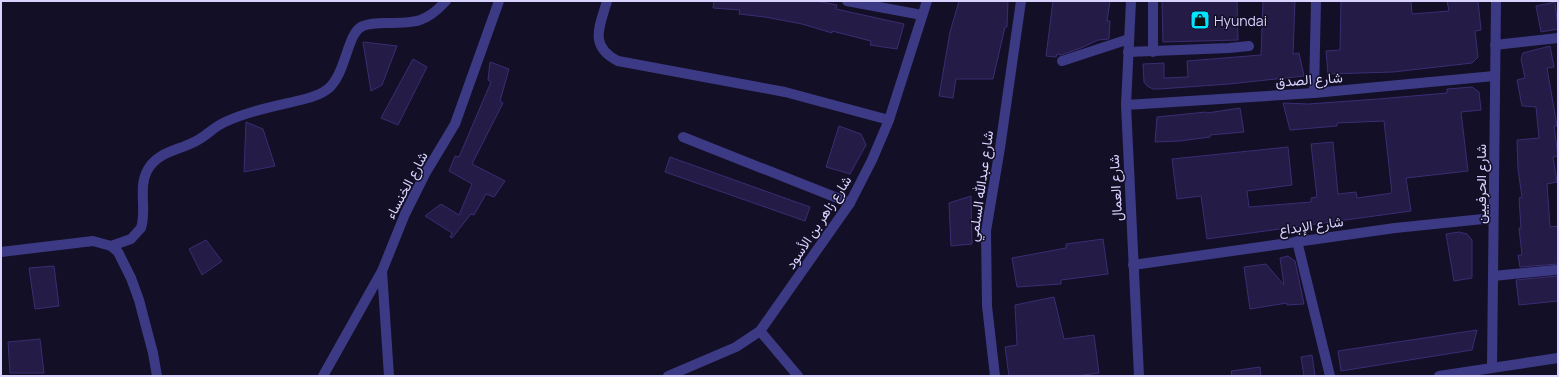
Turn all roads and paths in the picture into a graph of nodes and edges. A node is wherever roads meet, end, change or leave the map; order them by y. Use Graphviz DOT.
graph roads {
  1 [pos="446,1"];
  2 [pos="499,1"];
  3 [pos="607,1"];
  4 [pos="848,1"];
  5 [pos="927,1"];
  6 [pos="1021,1"];
  7 [pos="1131,1"];
  8 [pos="1153,1"];
  9 [pos="1316,1"];
  10 [pos="1496,1"];
  11 [pos="922,15"];
  12 [pos="1558,38"];
  13 [pos="1129,39"];
  14 [pos="1495,45"];
  15 [pos="1249,46"];
  16 [pos="1128,52"];
  17 [pos="1153,52"];
  18 [pos="1062,61"];
  19 [pos="1494,76"];
  20 [pos="1314,93"];
  21 [pos="1126,105"];
  22 [pos="889,120"];
  23 [pos="683,137"];
  24 [pos="850,203"];
  25 [pos="1493,218"];
  26 [pos="1297,241"];
  27 [pos="111,246"];
  28 [pos="1,252"];
  29 [pos="1133,264"];
  30 [pos="1555,270"];
  31 [pos="382,271"];
  32 [pos="1493,276"];
  33 [pos="760,330"];
  34 [pos="1558,358"];
  35 [pos="1492,368"];
  36 [pos="1138,375"];
  37 [pos="157,376"];
  38 [pos="324,376"];
  39 [pos="389,376"];
  40 [pos="668,376"];
  41 [pos="798,376"];
  42 [pos="995,376"];
  43 [pos="1330,376"];
  44 [pos="1439,376"];
  1 -- 27 [label="street"];
  2 -- 31 [label="street, شارع الخنساء"];
  3 -- 22 [label="street"];
  4 -- 11 [label="street"];
  5 -- 11 [label="street, شارع زاهر بن الأسود"];
  6 -- 42 [label="street, شارع عبدالله السلمي"];
  7 -- 13 [label="street, شارع العمال"];
  8 -- 17 [label="street"];
  9 -- 20 [label="street"];
  10 -- 14 [label="street, شارع الحرفيين"];
  11 -- 22 [label="street, شارع زاهر بن الأسود"];
  12 -- 14 [label="street"];
  13 -- 16 [label="street, شارع العمال"];
  13 -- 18 [label="street"];
  14 -- 19 [label="street, شارع الحرفيين"];
  15 -- 17 [label="street"];
  16 -- 17 [label="street"];
  16 -- 21 [label="street, شارع العمال"];
  19 -- 20 [label="street, شارع الصدق"];
  19 -- 25 [label="street, شارع الحرفيين"];
  20 -- 21 [label="street, شارع الصدق"];
  21 -- 29 [label="street, شارع العمال"];
  22 -- 24 [label="street, شارع زاهر بن الأسود"];
  23 -- 24 [label="street"];
  24 -- 33 [label="street, شارع زاهر بن الأسود"];
  25 -- 26 [label="street, شارع الإبداع"];
  25 -- 32 [label="street, شارع الحرفيين"];
  26 -- 29 [label="street, شارع الإبداع"];
  26 -- 43 [label="street"];
  27 -- 28 [label="street"];
  27 -- 37 [label="street"];
  29 -- 36 [label="street, شارع العمال"];
  30 -- 32 [label="street"];
  31 -- 38 [label="street, شارع الخنساء"];
  31 -- 39 [label="street"];
  32 -- 35 [label="street, شارع الحرفيين"];
  33 -- 40 [label="street, شارع زاهر بن الأسود"];
  33 -- 41 [label="street"];
  34 -- 35 [label="street"];
  35 -- 44 [label="street"];
}
